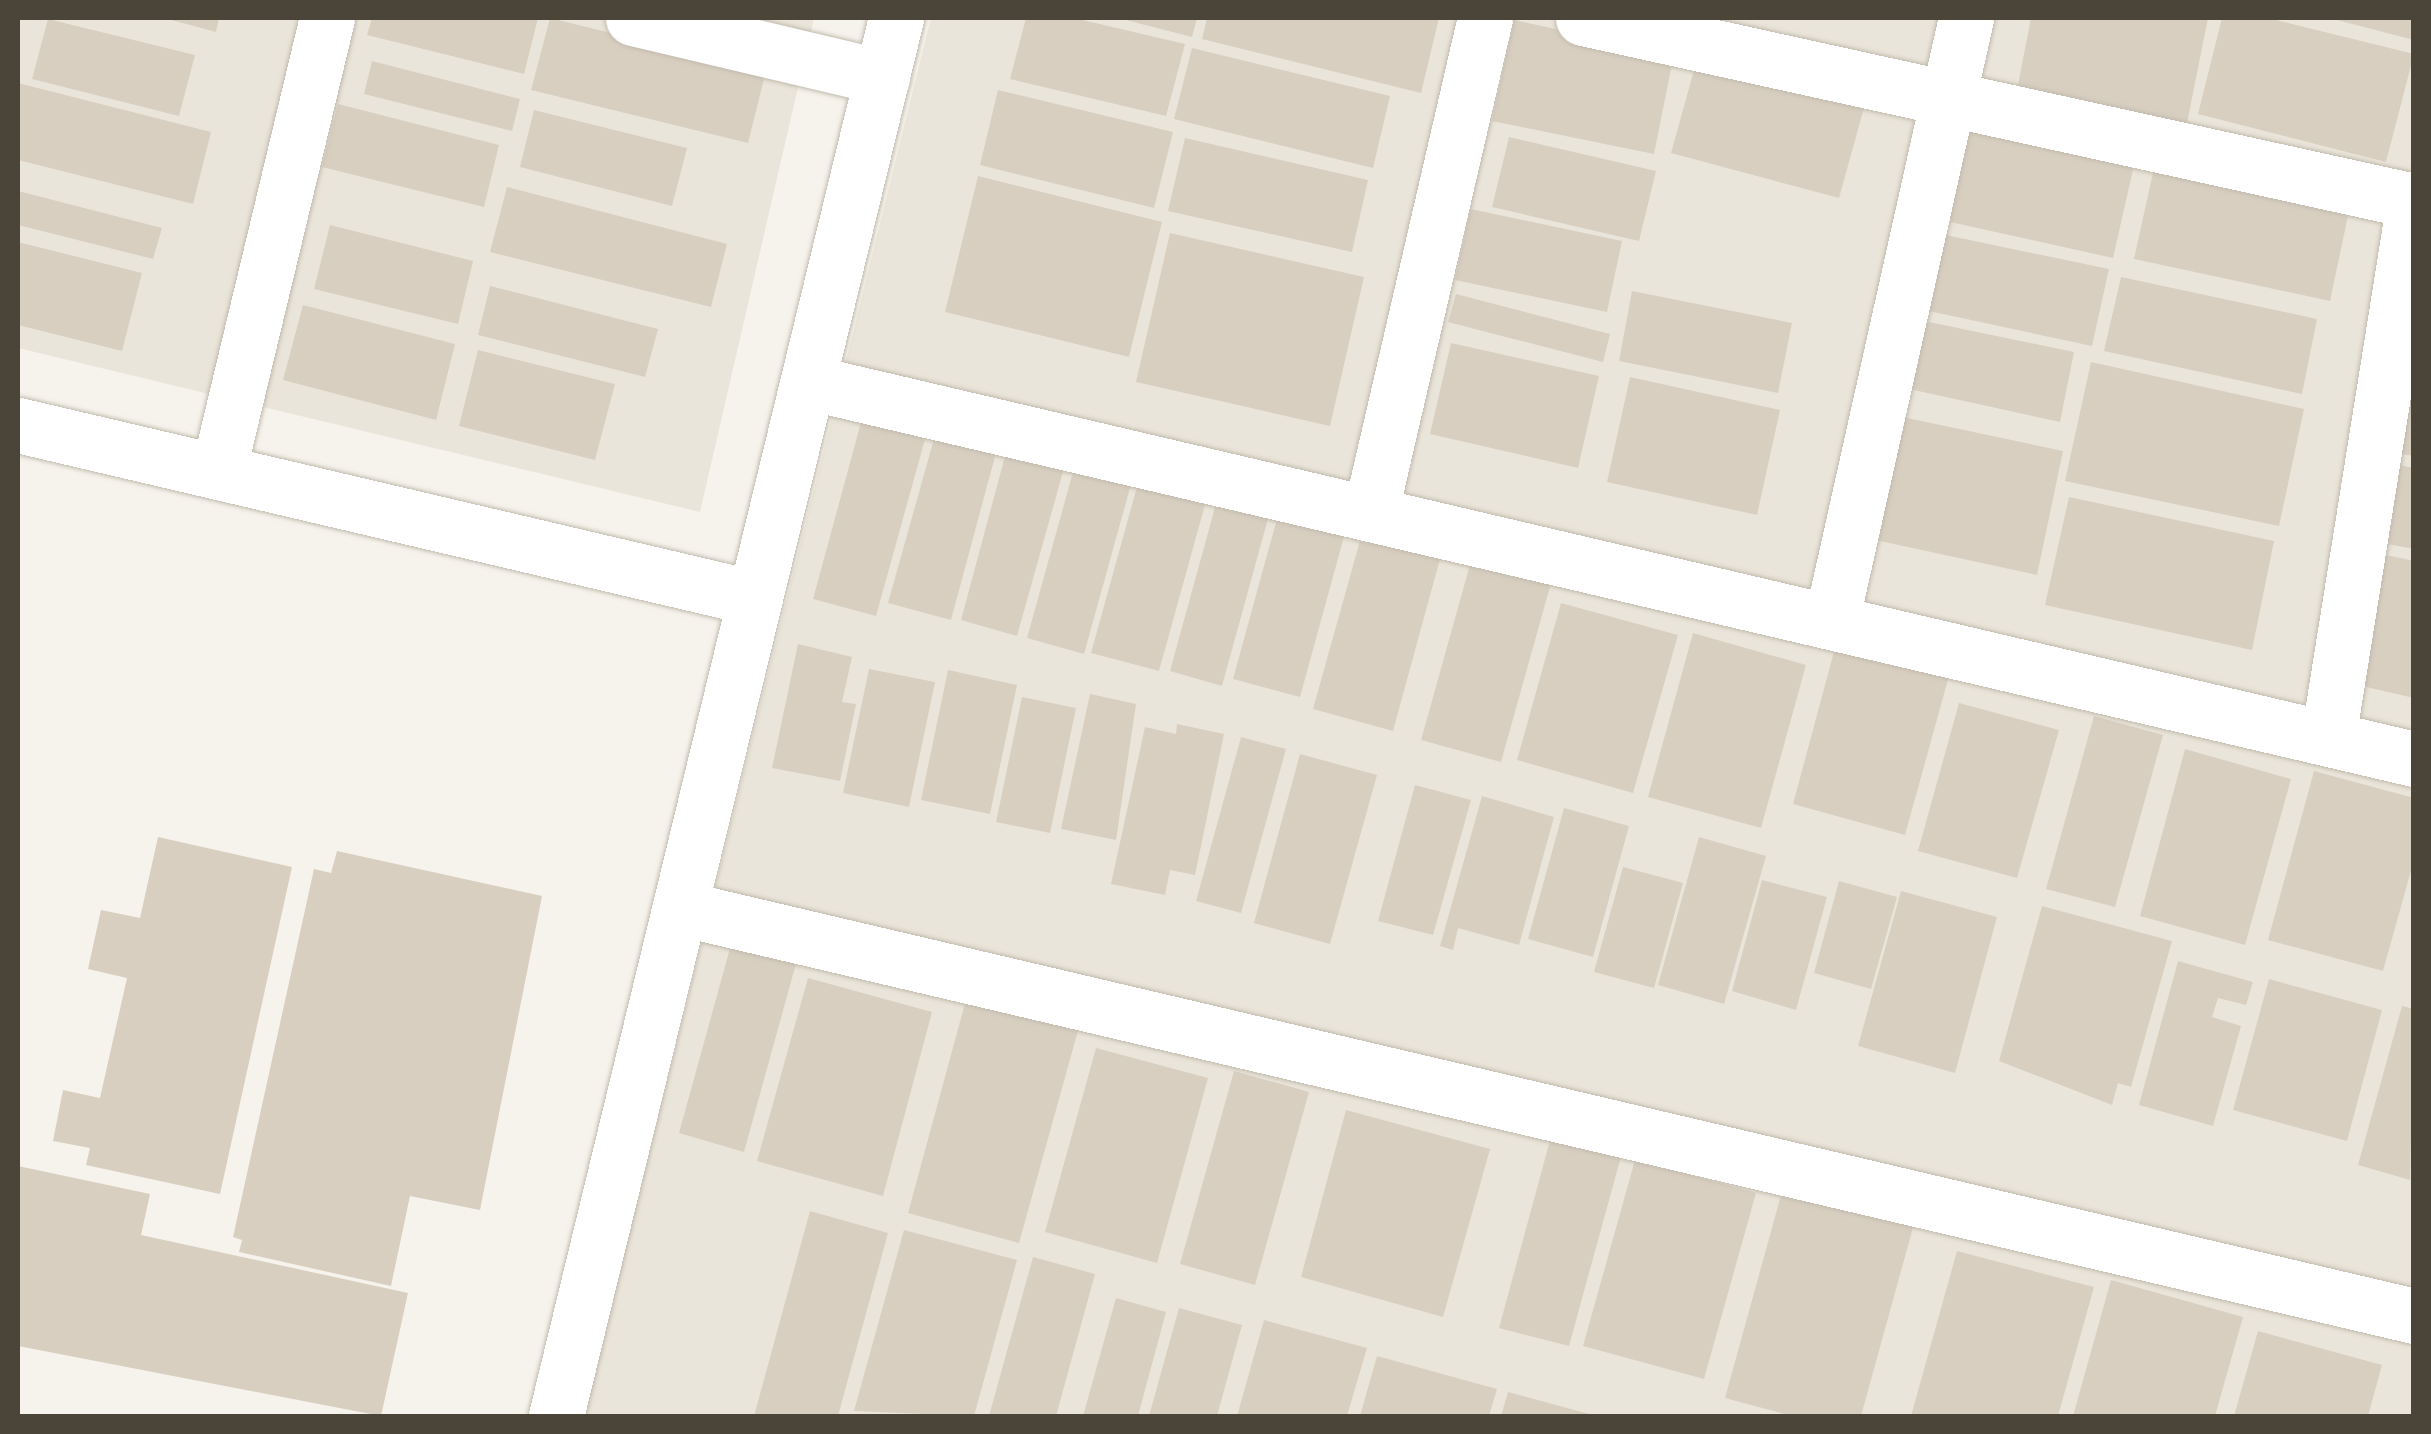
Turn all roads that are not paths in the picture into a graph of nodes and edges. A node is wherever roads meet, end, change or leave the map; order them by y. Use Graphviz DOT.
graph roads {
  1 [pos="327,18"];
  2 [pos="633,18"];
  3 [pos="896,18"];
  4 [pos="1485,18"];
  5 [pos="1583,18"];
  6 [pos="1966,18"];
  7 [pos="882,77"];
  8 [pos="1950,104"];
  9 [pos="2414,201"];
  10 [pos="808,382"];
  11 [pos="18,425"];
  12 [pos="218,472"];
  13 [pos="1370,514"];
  14 [pos="755,598"];
  15 [pos="1831,622"];
  16 [pos="2328,738"];
  17 [pos="2414,759"];
  18 [pos="680,908"];
  19 [pos="2414,1316"];
  20 [pos="556,1416"];
  1 -- 12 [label="street"];
  2 -- 7 [label="street"];
  3 -- 7 [label="street"];
  4 -- 13 [label="street"];
  5 -- 8 [label="street"];
  6 -- 8 [label="street"];
  7 -- 10 [label="street"];
  8 -- 9 [label="street"];
  8 -- 15 [label="street"];
  9 -- 16 [label="street"];
  10 -- 13 [label="street"];
  10 -- 14 [label="street"];
  11 -- 12 [label="street"];
  12 -- 14 [label="street"];
  13 -- 15 [label="street"];
  14 -- 18 [label="street"];
  15 -- 16 [label="street"];
  16 -- 17 [label="street"];
  18 -- 19 [label="street"];
  18 -- 20 [label="street"];
}
